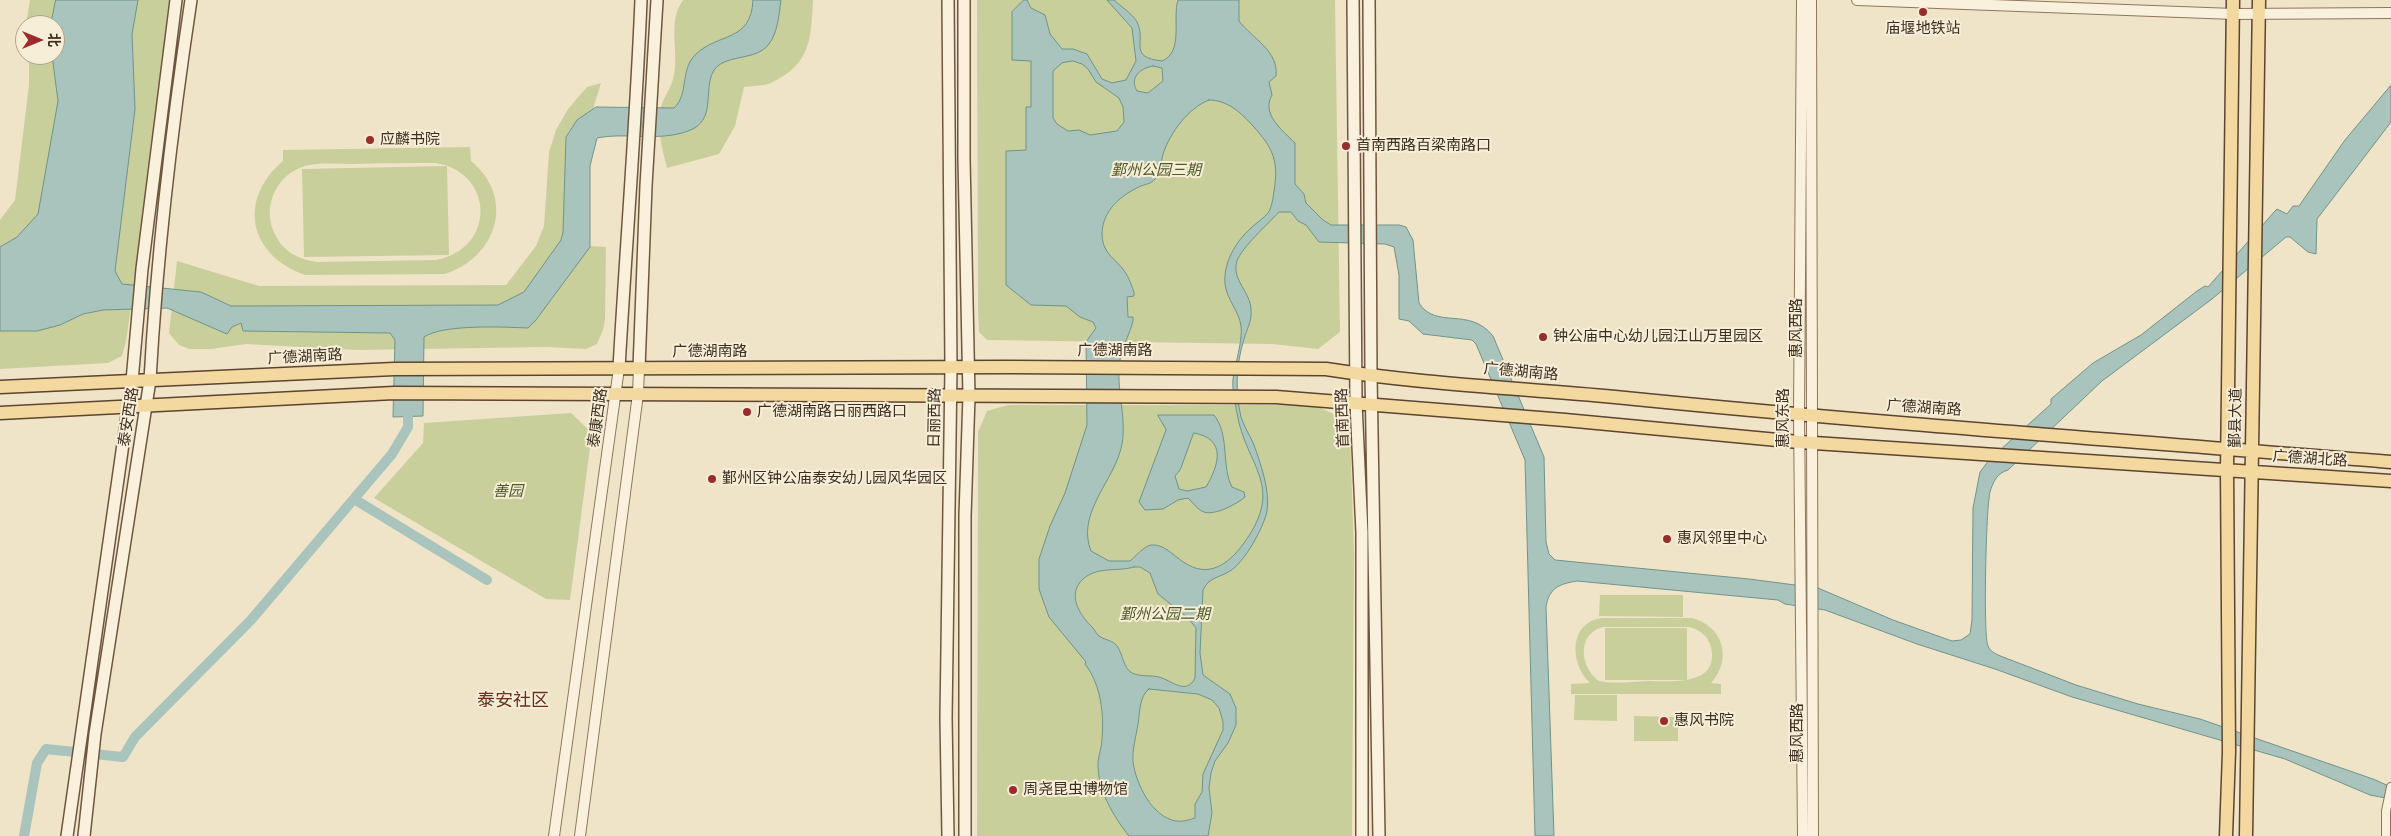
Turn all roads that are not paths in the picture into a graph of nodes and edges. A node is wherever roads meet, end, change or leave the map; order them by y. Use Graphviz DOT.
graph roads {
  1 [pos="176,0"];
  2 [pos="191,0"];
  3 [pos="641,0"];
  4 [pos="657,0"];
  5 [pos="948,0"];
  6 [pos="964,0"];
  7 [pos="1353,0"];
  8 [pos="1369,0"];
  9 [pos="1802,0"];
  10 [pos="1811,0"];
  11 [pos="1857,0"];
  12 [pos="2233,0"];
  13 [pos="2259,0"];
  14 [pos="2391,13"];
  15 [pos="2234,14"];
  16 [pos="2258,14"];
  17 [pos="951,367"];
  18 [pos="969,367"];
  19 [pos="619,368"];
  20 [pos="639,368"];
  21 [pos="1357,374"];
  22 [pos="1371,376"];
  23 [pos="150,380"];
  24 [pos="132,381"];
  25 [pos="0,387"];
  26 [pos="617,394"];
  27 [pos="638,394"];
  28 [pos="950,396"];
  29 [pos="969,396"];
  30 [pos="1356,403"];
  31 [pos="1372,405"];
  32 [pos="146,406"];
  33 [pos="128,407"];
  34 [pos="0,413"];
  35 [pos="1799,415"];
  36 [pos="1812,416"];
  37 [pos="1806,442"];
  38 [pos="2227,449"];
  39 [pos="2251,450"];
  40 [pos="2391,462"];
  41 [pos="2227,469"];
  42 [pos="2251,470"];
  43 [pos="2391,481"];
  44 [pos="2391,787"];
  45 [pos="68,836"];
  46 [pos="84,836"];
  47 [pos="554,836"];
  48 [pos="580,836"];
  49 [pos="948,836"];
  50 [pos="965,836"];
  51 [pos="1362,836"];
  52 [pos="1379,836"];
  53 [pos="1803,836"];
  54 [pos="1813,836"];
  55 [pos="2226,836"];
  56 [pos="2246,836"];
  57 [pos="2386,836"];
  1 -- 24 [label="main road, 泰安西路"];
  2 -- 23 [label="main road, 泰安西路"];
  3 -- 19 [label="main road, 泰康西路"];
  4 -- 20 [label="main road"];
  5 -- 17 [label="main road, 日丽西路"];
  6 -- 18 [label="main road"];
  7 -- 21 [label="main road, 首南西路"];
  8 -- 22 [label="main road, 首南西路"];
  9 -- 35 [label="street, 惠风东路"];
  10 -- 36 [label="street, 惠风西路"];
  11 -- 15 [label="street"];
  12 -- 15 [label="main road, 鄞县大道"];
  13 -- 16 [label="main road, 鄞县大道"];
  14 -- 16 [label="street"];
  15 -- 16 [label="street"];
  15 -- 38 [label="main road, 鄞县大道"];
  16 -- 39 [label="main road, 鄞县大道"];
  17 -- 18 [label="main road, 广德湖南路"];
  17 -- 20 [label="main road, 广德湖南路"];
  17 -- 28 [label="main road, 日丽西路"];
  18 -- 21 [label="main road, 广德湖南路"];
  18 -- 29 [label="main road"];
  19 -- 20 [label="main road, 广德湖南路"];
  19 -- 23 [label="main road, 广德湖南路"];
  19 -- 26 [label="street, 泰康西路"];
  20 -- 27 [label="street"];
  21 -- 22 [label="main road, 广德湖南路"];
  21 -- 30 [label="main road, 首南西路"];
  22 -- 31 [label="main road, 首南西路"];
  22 -- 35 [label="main road, 广德湖南路"];
  23 -- 24 [label="main road, 广德湖南路"];
  23 -- 32 [label="main road, 泰安西路"];
  24 -- 25 [label="main road, 广德湖南路"];
  24 -- 33 [label="main road, 泰安西路"];
  26 -- 27 [label="main road"];
  26 -- 32 [label="main road"];
  26 -- 47 [label="street, 泰康西路"];
  27 -- 28 [label="main road"];
  27 -- 48 [label="street"];
  28 -- 29 [label="main road"];
  28 -- 49 [label="main road, 日丽西路"];
  29 -- 30 [label="main road"];
  29 -- 50 [label="main road"];
  30 -- 31 [label="main road"];
  30 -- 51 [label="main road, 首南西路"];
  31 -- 37 [label="main road"];
  31 -- 52 [label="main road, 首南西路"];
  32 -- 33 [label="main road"];
  32 -- 46 [label="main road, 泰安西路"];
  33 -- 34 [label="main road"];
  33 -- 45 [label="main road, 泰安西路"];
  35 -- 36 [label="main road, 广德湖南路"];
  35 -- 37 [label="street, 惠风东路"];
  36 -- 37 [label="street, 惠风西路"];
  36 -- 38 [label="main road, 广德湖南路"];
  37 -- 41 [label="main road"];
  37 -- 53 [label="street, 惠风东路"];
  37 -- 54 [label="street, 惠风西路"];
  38 -- 39 [label="main road, 广德湖北路"];
  38 -- 41 [label="main road, 鄞县大道"];
  39 -- 40 [label="main road, 广德湖北路"];
  39 -- 42 [label="main road, 鄞县大道"];
  41 -- 42 [label="main road, 广德湖北路"];
  41 -- 55 [label="main road, 鄞县大道"];
  42 -- 43 [label="main road, 广德湖北路"];
  42 -- 56 [label="main road, 鄞县大道"];
  44 -- 57 [label="street"];
}
